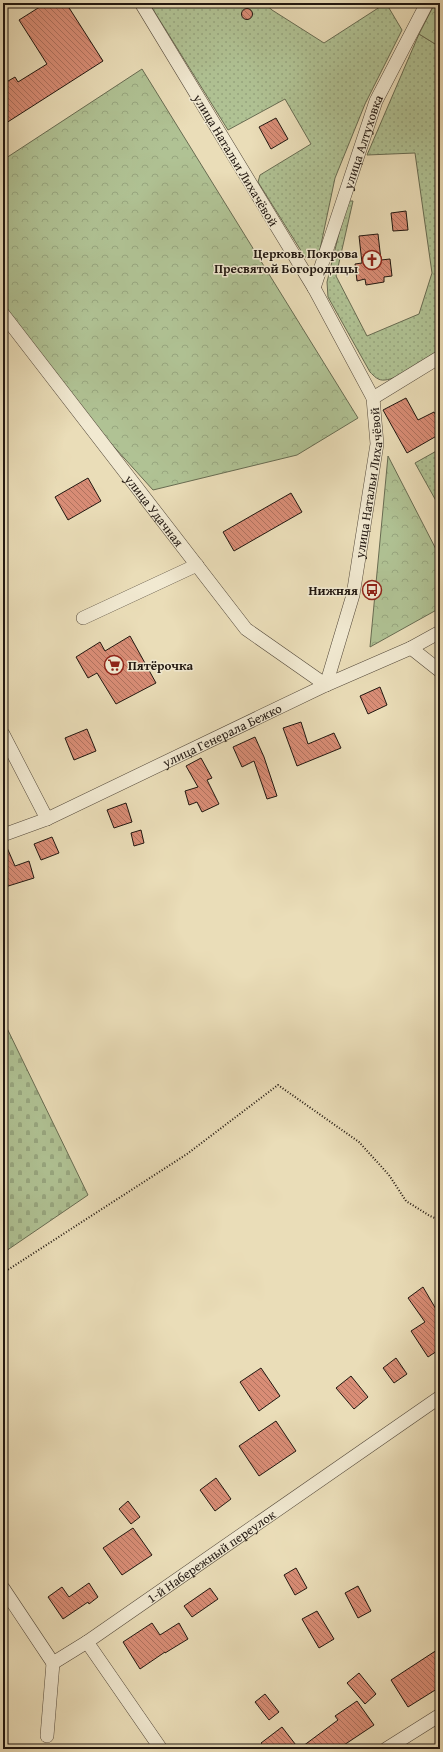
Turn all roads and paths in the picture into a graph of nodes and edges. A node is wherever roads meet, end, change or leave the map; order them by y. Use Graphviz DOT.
graph roads {
  1 [pos="141,3"];
  2 [pos="427,3"];
  3 [pos="314,288"];
  4 [pos="3,314"];
  5 [pos="440,357"];
  6 [pos="372,398"];
  7 [pos="197,565"];
  8 [pos="83,618"];
  9 [pos="440,632"];
  10 [pos="411,648"];
  11 [pos="440,671"];
  12 [pos="326,685"];
  13 [pos="3,734"];
  14 [pos="47,820"];
  15 [pos="3,835"];
  16 [pos="440,1220"];
  17 [pos="3,1273"];
  18 [pos="440,1397"];
  19 [pos="3,1588"];
  20 [pos="86,1642"];
  21 [pos="53,1663"];
  22 [pos="440,1715"];
  23 [pos="47,1736"];
  24 [pos="161,1749"];
  25 [pos="386,1749"];
  1 -- 3 [label="street, улица Натальи Лихачёвой"];
  2 -- 3 [label="street, улица Алтуховка"];
  3 -- 6 [label="street, улица Натальи Лихачёвой"];
  4 -- 7 [label="street, улица Удачная"];
  5 -- 6 [label="street"];
  6 -- 12 [label="street, улица Натальи Лихачёвой"];
  7 -- 8 [label="street"];
  7 -- 12 [label="street, улица Удачная"];
  9 -- 10 [label="street, улица Генерала Бежко"];
  10 -- 11 [label="street"];
  10 -- 12 [label="street, улица Генерала Бежко"];
  12 -- 14 [label="street, улица Генерала Бежко"];
  13 -- 14 [label="street"];
  14 -- 15 [label="street, улица Генерала Бежко"];
  16 -- 17 [label="path"];
  18 -- 20 [label="street, 1-й Набережный переулок"];
  19 -- 21 [label="street"];
  20 -- 21 [label="street, 1-й Набережный переулок"];
  20 -- 24 [label="street"];
  21 -- 23 [label="street"];
  22 -- 25 [label="street"];
}
